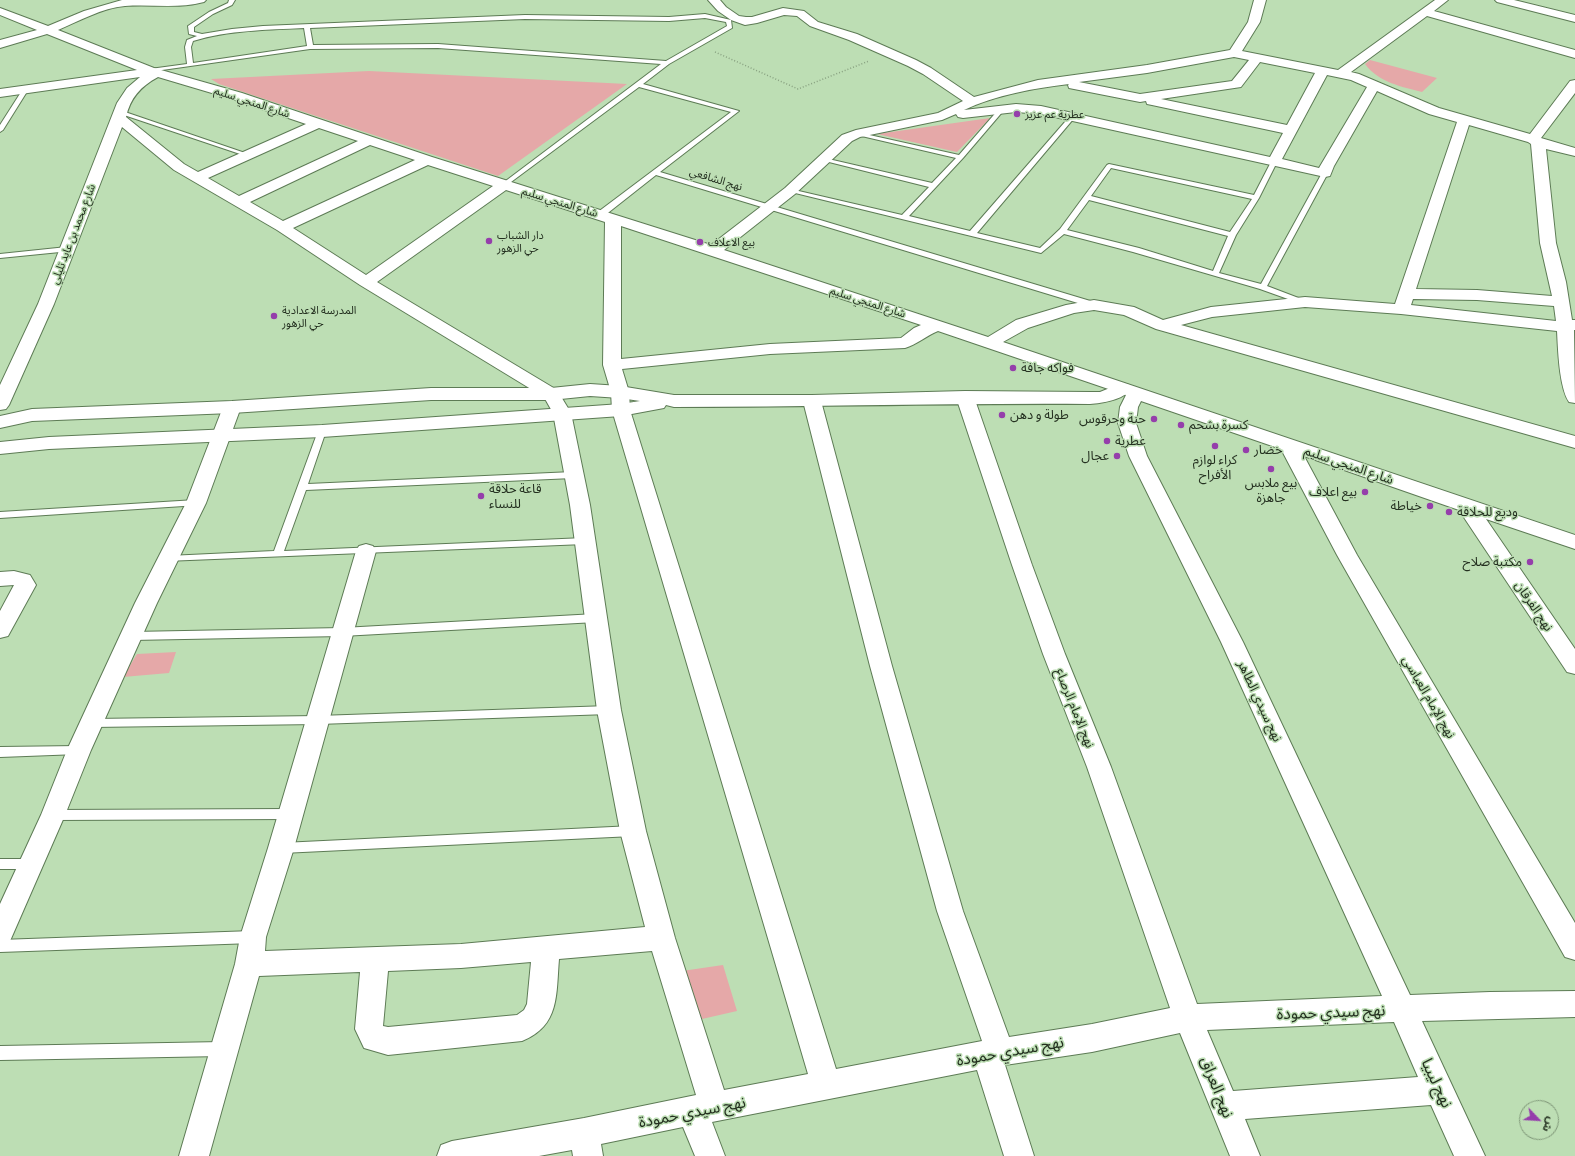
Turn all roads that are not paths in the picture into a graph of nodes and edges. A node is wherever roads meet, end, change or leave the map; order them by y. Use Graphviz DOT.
graph roads {
  1 [pos="200,0"];
  2 [pos="232,0"];
  3 [pos="714,0"];
  4 [pos="1260,0"];
  5 [pos="1501,0"];
  6 [pos="1431,4"];
  7 [pos="0,11"];
  8 [pos="1575,19"];
  9 [pos="307,26"];
  10 [pos="49,30"];
  11 [pos="200,36"];
  12 [pos="0,44"];
  13 [pos="310,47"];
  14 [pos="1234,53"];
  15 [pos="1575,54"];
  16 [pos="1257,58"];
  17 [pos="667,63"];
  18 [pos="190,65"];
  19 [pos="1323,70"];
  20 [pos="153,72"];
  21 [pos="1341,74"];
  22 [pos="1060,82"];
  23 [pos="638,84"];
  24 [pos="1236,84"];
  25 [pos="1575,84"];
  26 [pos="1374,85"];
  27 [pos="25,90"];
  28 [pos="0,93"];
  29 [pos="1140,98"];
  30 [pos="972,101"];
  31 [pos="1001,110"];
  32 [pos="120,115"];
  33 [pos="1217,115"];
  34 [pos="942,116"];
  35 [pos="1073,116"];
  36 [pos="1464,121"];
  37 [pos="319,123"];
  38 [pos="0,130"];
  39 [pos="1290,130"];
  40 [pos="856,134"];
  41 [pos="369,141"];
  42 [pos="1536,141"];
  43 [pos="1575,152"];
  44 [pos="248,155"];
  45 [pos="961,157"];
  46 [pos="428,160"];
  47 [pos="824,160"];
  48 [pos="1274,162"];
  49 [pos="656,172"];
  50 [pos="1325,173"];
  51 [pos="197,178"];
  52 [pos="505,184"];
  53 [pos="934,186"];
  54 [pos="790,191"];
  55 [pos="1086,197"];
  56 [pos="1256,198"];
  57 [pos="238,202"];
  58 [pos="769,207"];
  59 [pos="607,216"];
  60 [pos="904,217"];
  61 [pos="282,227"];
  62 [pos="1063,231"];
  63 [pos="972,234"];
  64 [pos="1232,234"];
  65 [pos="67,249"];
  66 [pos="713,251"];
  67 [pos="0,256"];
  68 [pos="1215,274"];
  69 [pos="1575,280"];
  70 [pos="366,282"];
  71 [pos="1558,282"];
  72 [pos="1263,287"];
  73 [pos="1404,301"];
  74 [pos="1305,302"];
  75 [pos="1561,302"];
  76 [pos="1094,305"];
  77 [pos="937,325"];
  78 [pos="1162,325"];
  79 [pos="1570,326"];
  80 [pos="989,343"];
  81 [pos="612,365"];
  82 [pos="1572,372"];
  83 [pos="1129,391"];
  84 [pos="431,394"];
  85 [pos="965,397"];
  86 [pos="1575,398"];
  87 [pos="620,401"];
  88 [pos="812,401"];
  89 [pos="556,403"];
  90 [pos="0,405"];
  91 [pos="232,407"];
  92 [pos="0,422"];
  93 [pos="427,423"];
  94 [pos="322,431"];
  95 [pos="222,435"];
  96 [pos="1575,442"];
  97 [pos="1288,444"];
  98 [pos="0,448"];
  99 [pos="573,475"];
  100 [pos="301,487"];
  101 [pos="196,503"];
  102 [pos="1467,506"];
  103 [pos="0,515"];
  104 [pos="1575,538"];
  105 [pos="585,541"];
  106 [pos="366,551"];
  107 [pos="278,554"];
  108 [pos="168,559"];
  109 [pos="0,579"];
  110 [pos="596,618"];
  111 [pos="0,630"];
  112 [pos="342,632"];
  113 [pos="132,636"];
  114 [pos="1575,666"];
  115 [pos="609,710"];
  116 [pos="318,720"];
  117 [pos="92,722"];
  118 [pos="79,750"];
  119 [pos="0,752"];
  120 [pos="291,814"];
  121 [pos="53,815"];
  122 [pos="633,831"];
  123 [pos="281,848"];
  124 [pos="0,864"];
  125 [pos="31,864"];
  126 [pos="0,933"];
  127 [pos="253,937"];
  128 [pos="661,938"];
  129 [pos="0,946"];
  130 [pos="546,948"];
  131 [pos="1575,948"];
  132 [pos="375,959"];
  133 [pos="249,964"];
  134 [pos="1575,1004"];
  135 [pos="1403,1009"];
  136 [pos="1188,1018"];
  137 [pos="225,1049"];
  138 [pos="0,1053"];
  139 [pos="994,1053"];
  140 [pos="826,1086"];
  141 [pos="1440,1090"];
  142 [pos="1224,1106"];
  143 [pos="703,1109"];
  144 [pos="586,1144"];
  145 [pos="194,1156"];
  146 [pos="452,1156"];
  147 [pos="710,1156"];
  148 [pos="1019,1156"];
  149 [pos="1245,1156"];
  150 [pos="1470,1156"];
  1 -- 10 [label="street"];
  2 -- 11 [label="lane"];
  3 -- 30 [label="street"];
  4 -- 14 [label="street"];
  5 -- 8 [label="street"];
  6 -- 15 [label="street"];
  6 -- 21 [label="street"];
  7 -- 10 [label="street, شارع المنجي سليم"];
  9 -- 11 [label="lane"];
  9 -- 13 [label="lane"];
  9 -- 17 [label="lane"];
  10 -- 12 [label="street"];
  10 -- 20 [label="street, شارع المنجي سليم"];
  11 -- 18 [label="lane"];
  13 -- 17 [label="lane"];
  13 -- 18 [label="lane"];
  14 -- 16 [label="street"];
  14 -- 22 [label="street"];
  16 -- 19 [label="street"];
  16 -- 24 [label="street"];
  17 -- 23 [label="lane"];
  18 -- 20 [label="lane"];
  19 -- 21 [label="street"];
  19 -- 39 [label="street"];
  20 -- 27 [label="street"];
  20 -- 32 [label="street, شارع محمد بن عايد تليلي"];
  20 -- 37 [label="street, شارع المنجي سليم"];
  21 -- 26 [label="street"];
  22 -- 29 [label="street"];
  22 -- 30 [label="street"];
  23 -- 49 [label="lane"];
  23 -- 52 [label="lane"];
  24 -- 29 [label="street"];
  24 -- 33 [label="street"];
  25 -- 42 [label="street"];
  26 -- 36 [label="street"];
  26 -- 50 [label="street"];
  27 -- 28 [label="street"];
  27 -- 38 [label="lane"];
  29 -- 33 [label="street"];
  30 -- 34 [label="street"];
  31 -- 34 [label="street"];
  31 -- 35 [label="street"];
  31 -- 45 [label="lane"];
  32 -- 44 [label="lane"];
  32 -- 51 [label="street"];
  32 -- 65 [label="street, شارع محمد بن عايد تليلي"];
  33 -- 39 [label="street"];
  34 -- 40 [label="street"];
  35 -- 48 [label="street"];
  35 -- 63 [label="lane"];
  36 -- 42 [label="street"];
  36 -- 73 [label="street"];
  37 -- 41 [label="street, شارع المنجي سليم"];
  37 -- 44 [label="street"];
  39 -- 48 [label="street"];
  40 -- 45 [label="lane"];
  40 -- 47 [label="street"];
  41 -- 46 [label="street, شارع المنجي سليم"];
  41 -- 57 [label="street"];
  42 -- 43 [label="street"];
  42 -- 71 [label="street"];
  44 -- 51 [label="street"];
  45 -- 53 [label="lane"];
  46 -- 52 [label="street, شارع المنجي سليم"];
  46 -- 61 [label="street"];
  47 -- 53 [label="lane"];
  47 -- 54 [label="street"];
  48 -- 50 [label="street"];
  48 -- 56 [label="lane"];
  49 -- 58 [label="lane, نهج الشافعي"];
  49 -- 59 [label="lane"];
  50 -- 72 [label="lane"];
  51 -- 57 [label="street"];
  52 -- 59 [label="street, شارع المنجي سليم"];
  52 -- 70 [label="street"];
  53 -- 60 [label="lane"];
  54 -- 58 [label="street"];
  54 -- 60 [label="lane"];
  55 -- 56 [label="lane"];
  55 -- 62 [label="lane"];
  55 -- 64 [label="lane"];
  56 -- 64 [label="lane"];
  57 -- 61 [label="street"];
  58 -- 66 [label="street"];
  58 -- 76 [label="lane, نهج الشافعي"];
  59 -- 66 [label="street, شارع المنجي سليم"];
  59 -- 81 [label="street"];
  60 -- 63 [label="lane"];
  61 -- 70 [label="street"];
  62 -- 63 [label="lane"];
  62 -- 68 [label="lane"];
  64 -- 68 [label="lane"];
  65 -- 67 [label="lane"];
  65 -- 90 [label="street, شارع محمد بن عايد تليلي"];
  66 -- 77 [label="street, شارع المنجي سليم"];
  68 -- 72 [label="lane"];
  69 -- 71 [label="street"];
  70 -- 89 [label="street"];
  71 -- 75 [label="street"];
  72 -- 74 [label="lane"];
  73 -- 74 [label="street"];
  73 -- 75 [label="street"];
  73 -- 79 [label="street"];
  74 -- 78 [label="street"];
  75 -- 79 [label="street"];
  76 -- 78 [label="street"];
  76 -- 80 [label="street"];
  77 -- 80 [label="street, شارع المنجي سليم"];
  77 -- 81 [label="street"];
  78 -- 96 [label="street"];
  79 -- 82 [label="street"];
  80 -- 83 [label="street, شارع المنجي سليم"];
  81 -- 87 [label="street"];
  82 -- 86 [label="street"];
  83 -- 85 [label="street"];
  83 -- 97 [label="street, شارع المنجي سليم"];
  83 -- 135 [label="street, نهج سيدي الطاهر"];
  84 -- 89 [label="street"];
  84 -- 91 [label="street"];
  84 -- 93 [label="street"];
  85 -- 88 [label="street"];
  85 -- 136 [label="street, نهج الإمام الرصاع"];
  87 -- 88 [label="street"];
  87 -- 89 [label="street"];
  87 -- 140 [label="street"];
  88 -- 139 [label="street"];
  89 -- 93 [label="street"];
  89 -- 99 [label="street"];
  91 -- 92 [label="street"];
  91 -- 95 [label="street"];
  93 -- 94 [label="street"];
  94 -- 95 [label="street"];
  94 -- 100 [label="lane"];
  95 -- 98 [label="street"];
  95 -- 101 [label="street"];
  97 -- 102 [label="street, شارع المنجي سليم"];
  97 -- 131 [label="street, نهج الإمام العباسي"];
  99 -- 100 [label="lane"];
  99 -- 105 [label="street"];
  100 -- 107 [label="lane"];
  101 -- 103 [label="lane"];
  101 -- 108 [label="street"];
  102 -- 104 [label="street, شارع المنجي سليم"];
  102 -- 114 [label="street, نهج الفرقان"];
  105 -- 106 [label="lane"];
  105 -- 110 [label="street"];
  106 -- 107 [label="lane"];
  106 -- 112 [label="street"];
  107 -- 108 [label="lane"];
  108 -- 113 [label="street"];
  109 -- 111 [label="street"];
  110 -- 112 [label="lane"];
  110 -- 115 [label="street"];
  112 -- 113 [label="lane"];
  112 -- 116 [label="street"];
  113 -- 117 [label="street"];
  115 -- 116 [label="lane"];
  115 -- 122 [label="street"];
  116 -- 117 [label="lane"];
  116 -- 120 [label="street"];
  117 -- 118 [label="street"];
  118 -- 119 [label="lane"];
  118 -- 121 [label="street"];
  120 -- 121 [label="lane"];
  120 -- 123 [label="street"];
  121 -- 125 [label="street"];
  122 -- 123 [label="lane"];
  122 -- 128 [label="street"];
  123 -- 127 [label="street"];
  124 -- 125 [label="lane"];
  125 -- 126 [label="street"];
  127 -- 129 [label="lane"];
  127 -- 133 [label="street"];
  128 -- 130 [label="street"];
  128 -- 143 [label="street"];
  130 -- 132 [label="street"];
  130 -- 132 [label="street"];
  132 -- 133 [label="street"];
  133 -- 137 [label="street"];
  134 -- 135 [label="street, نهج سيدي حمودة"];
  135 -- 136 [label="street, نهج سيدي حمودة"];
  135 -- 141 [label="street, نهج ليبيا"];
  136 -- 139 [label="street, نهج سيدي حمودة"];
  136 -- 142 [label="street, نهج العراق"];
  137 -- 138 [label="lane"];
  137 -- 145 [label="street"];
  139 -- 140 [label="street, نهج سيدي حمودة"];
  139 -- 148 [label="street"];
  140 -- 143 [label="street, نهج سيدي حمودة"];
  141 -- 142 [label="street"];
  141 -- 150 [label="street, نهج ليبيا"];
  142 -- 149 [label="street, نهج العراق"];
  143 -- 144 [label="street, نهج سيدي حمودة"];
  143 -- 147 [label="street"];
  144 -- 146 [label="street, نهج سيدي حمودة"];
}
